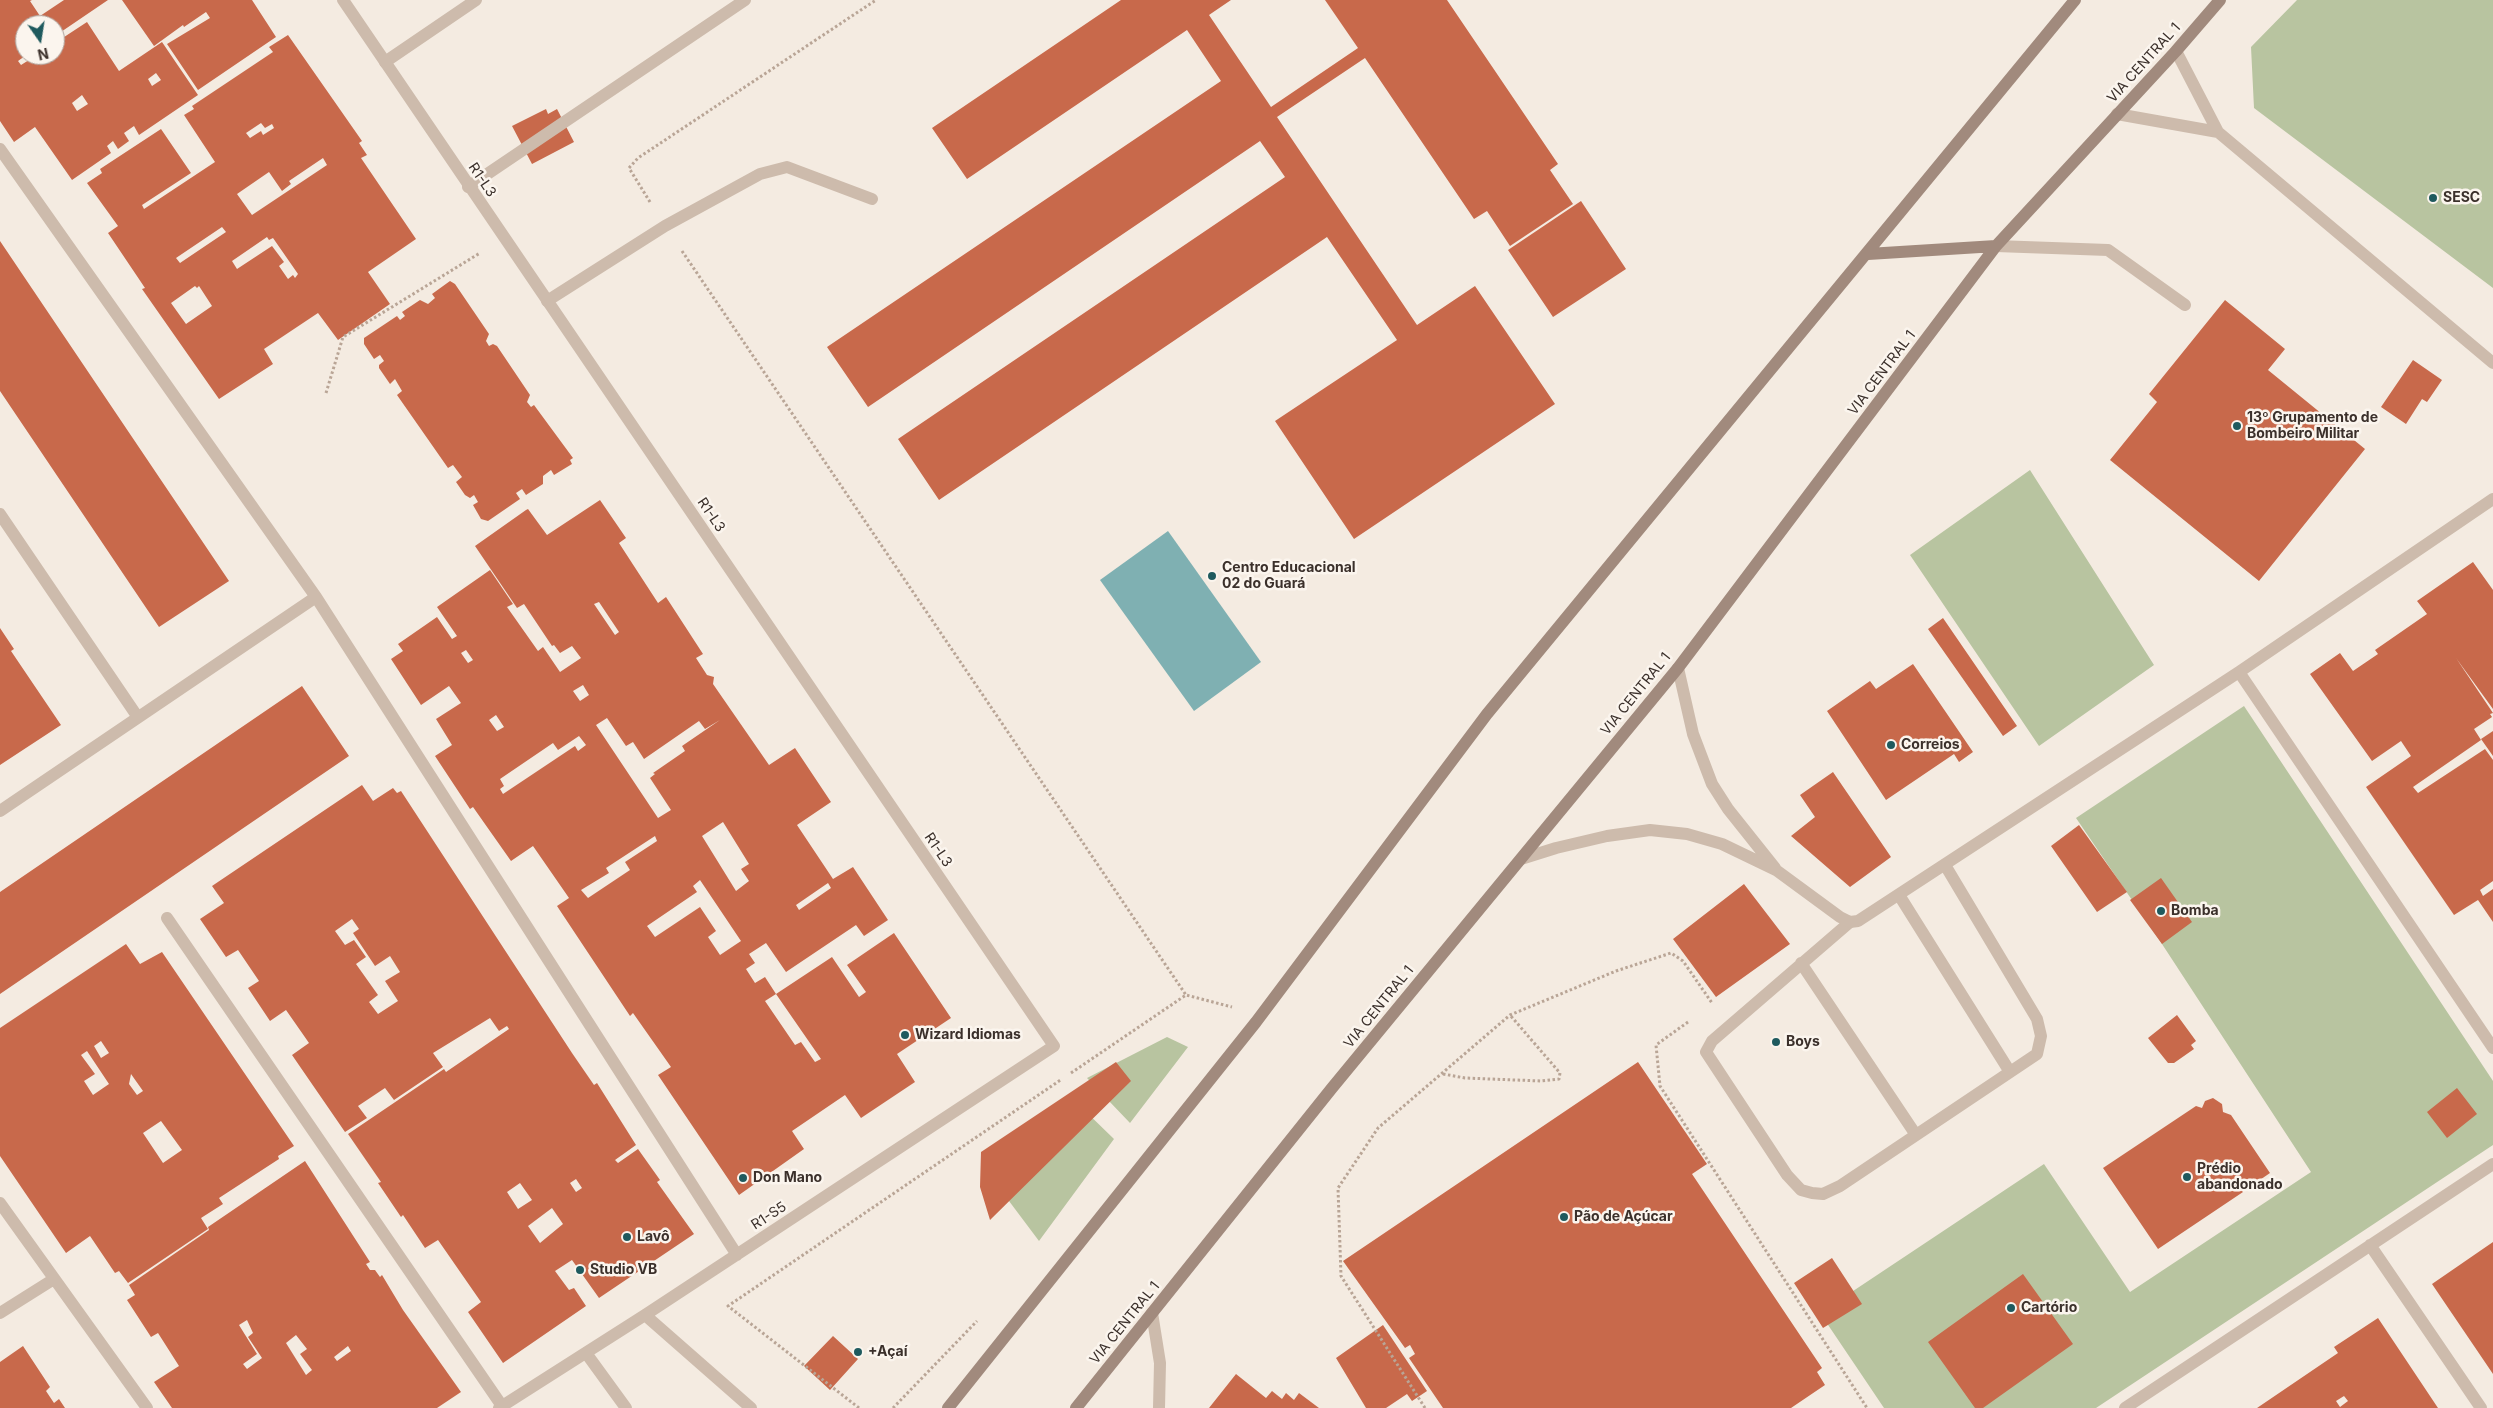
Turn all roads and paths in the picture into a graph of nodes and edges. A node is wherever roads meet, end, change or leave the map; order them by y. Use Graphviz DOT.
graph roads {
  1 [pos="343,0"];
  2 [pos="476,0"];
  3 [pos="745,0"];
  4 [pos="876,0"];
  5 [pos="2074,0"];
  6 [pos="2220,0"];
  7 [pos="2176,51"];
  8 [pos="384,62"];
  9 [pos="2117,114"];
  10 [pos="2218,132"];
  11 [pos="0,149"];
  12 [pos="468,187"];
  13 [pos="872,199"];
  14 [pos="665,226"];
  15 [pos="504,238"];
  16 [pos="1996,246"];
  17 [pos="1868,254"];
  18 [pos="547,301"];
  19 [pos="2185,306"];
  20 [pos="2493,363"];
  21 [pos="326,393"];
  22 [pos="2493,499"];
  23 [pos="0,514"];
  24 [pos="316,597"];
  25 [pos="1678,668"];
  26 [pos="2239,672"];
  27 [pos="137,716"];
  28 [pos="0,811"];
  29 [pos="1521,859"];
  30 [pos="1945,865"];
  31 [pos="1776,870"];
  32 [pos="1899,895"];
  33 [pos="167,918"];
  34 [pos="1850,922"];
  35 [pos="1801,963"];
  36 [pos="1186,995"];
  37 [pos="1237,1008"];
  38 [pos="1707,1010"];
  39 [pos="1510,1015"];
  40 [pos="1692,1019"];
  41 [pos="1054,1046"];
  42 [pos="2493,1048"];
  43 [pos="2010,1072"];
  44 [pos="1442,1074"];
  45 [pos="1916,1135"];
  46 [pos="2493,1164"];
  47 [pos="0,1203"];
  48 [pos="2370,1245"];
  49 [pos="737,1254"];
  50 [pos="54,1279"];
  51 [pos="0,1313"];
  52 [pos="1152,1313"];
  53 [pos="646,1315"];
  54 [pos="586,1354"];
  55 [pos="502,1407"];
  56 [pos="147,1408"];
  57 [pos="626,1408"];
  58 [pos="751,1408"];
  59 [pos="859,1408"];
  60 [pos="948,1408"];
  61 [pos="1076,1408"];
  62 [pos="1159,1408"];
  63 [pos="1425,1408"];
  64 [pos="1867,1408"];
  65 [pos="2125,1408"];
  66 [pos="2481,1408"];
  1 -- 8 [label="street, R1-L3"];
  2 -- 8 [label="street"];
  3 -- 12 [label="street"];
  4 -- 14 [label="path"];
  5 -- 17 [label="main road"];
  6 -- 7 [label="main road, VIA CENTRAL 1"];
  7 -- 9 [label="main road, VIA CENTRAL 1"];
  7 -- 10 [label="street"];
  8 -- 12 [label="street, R1-L3"];
  9 -- 10 [label="street"];
  9 -- 16 [label="main road, VIA CENTRAL 1"];
  10 -- 20 [label="street"];
  11 -- 24 [label="street"];
  12 -- 15 [label="street, R1-L3"];
  13 -- 14 [label="street"];
  14 -- 18 [label="street"];
  14 -- 36 [label="path"];
  15 -- 18 [label="street, R1-L3"];
  15 -- 21 [label="path"];
  16 -- 17 [label="main road"];
  16 -- 19 [label="street"];
  16 -- 25 [label="main road, VIA CENTRAL 1"];
  17 -- 60 [label="main road"];
  18 -- 41 [label="street, R1-L3"];
  22 -- 26 [label="street"];
  23 -- 27 [label="street"];
  24 -- 27 [label="street"];
  24 -- 49 [label="street"];
  25 -- 29 [label="main road, VIA CENTRAL 1"];
  25 -- 31 [label="street"];
  26 -- 30 [label="street"];
  26 -- 42 [label="street"];
  27 -- 28 [label="street"];
  29 -- 31 [label="street"];
  29 -- 52 [label="main road, VIA CENTRAL 1"];
  30 -- 32 [label="street"];
  30 -- 43 [label="street"];
  31 -- 34 [label="street"];
  32 -- 34 [label="street"];
  32 -- 43 [label="street"];
  33 -- 55 [label="street"];
  34 -- 35 [label="street"];
  35 -- 45 [label="street"];
  35 -- 45 [label="street"];
  36 -- 37 [label="path"];
  36 -- 59 [label="path"];
  38 -- 39 [label="path"];
  39 -- 44 [label="path"];
  39 -- 44 [label="path"];
  40 -- 64 [label="path"];
  41 -- 49 [label="street, R1-S5"];
  43 -- 45 [label="street"];
  44 -- 63 [label="path"];
  46 -- 48 [label="street"];
  47 -- 50 [label="street"];
  48 -- 65 [label="street"];
  48 -- 66 [label="street"];
  49 -- 53 [label="street, R1-S5"];
  50 -- 51 [label="street"];
  50 -- 56 [label="street"];
  52 -- 61 [label="main road, VIA CENTRAL 1"];
  52 -- 62 [label="street"];
  53 -- 54 [label="street, R1-S5"];
  53 -- 58 [label="street"];
  54 -- 55 [label="street, R1-S5"];
  54 -- 57 [label="street"];
}
